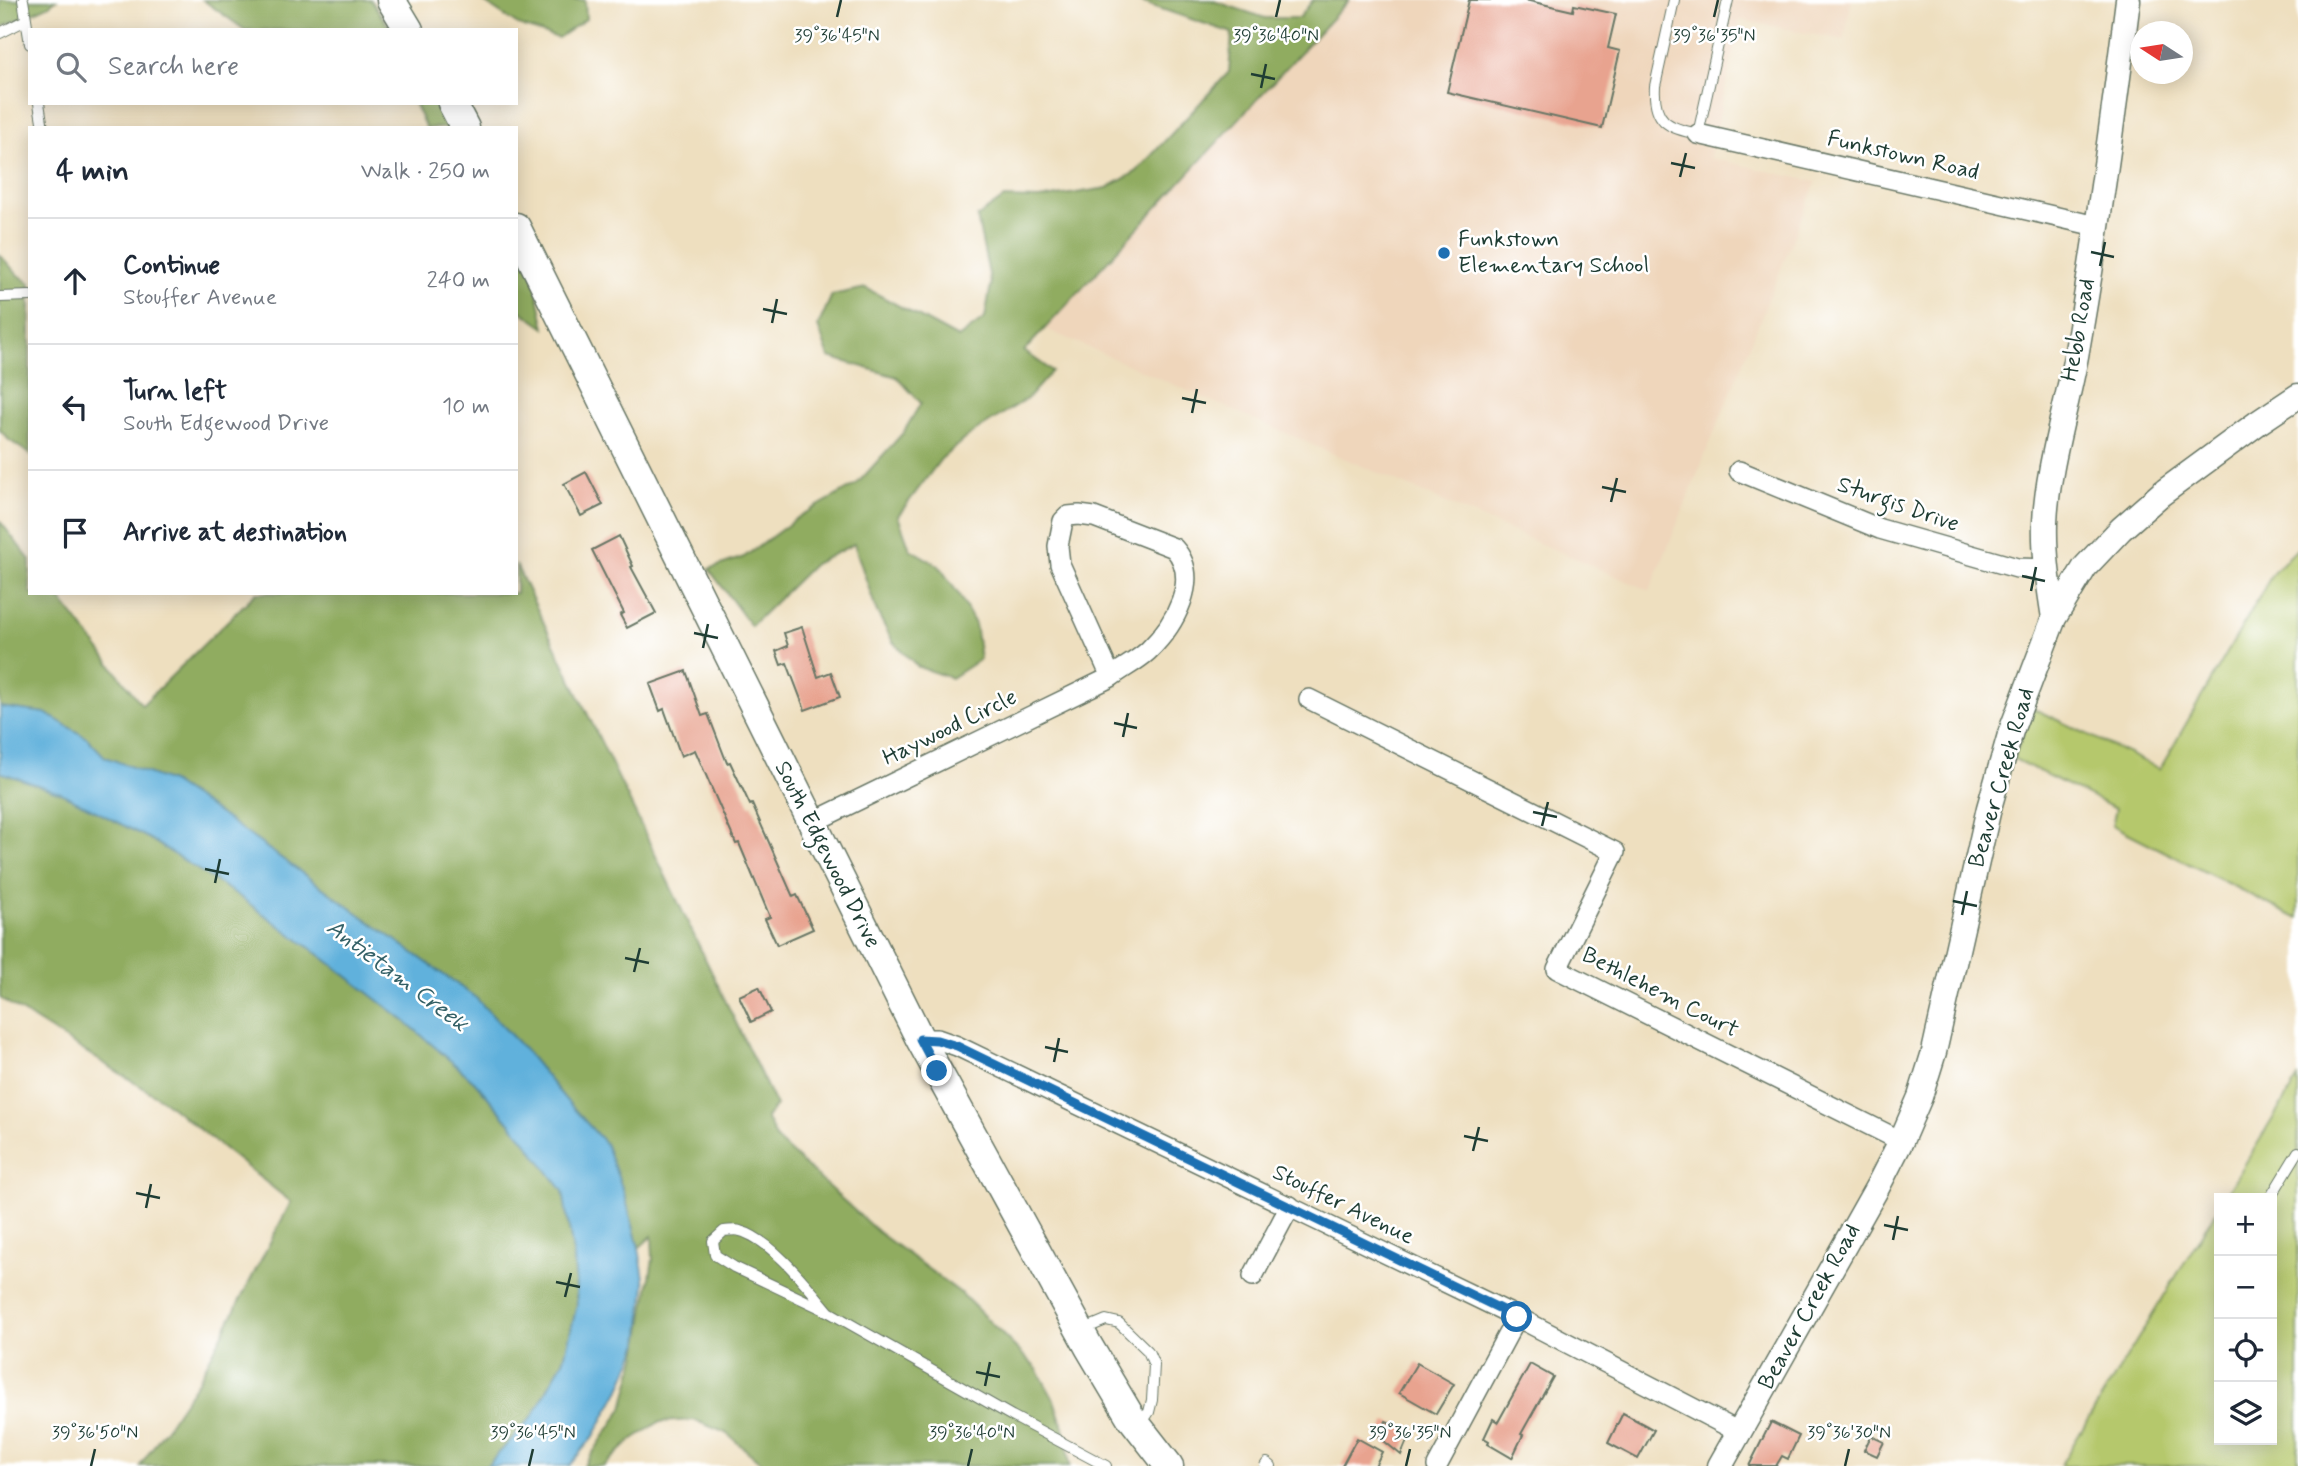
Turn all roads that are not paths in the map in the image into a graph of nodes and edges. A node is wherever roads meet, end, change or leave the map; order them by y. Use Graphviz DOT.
graph roads {
  1 [pos="23,0"];
  2 [pos="391,0"];
  3 [pos="1674,0"];
  4 [pos="1728,0"];
  5 [pos="2128,0"];
  6 [pos="26,20"];
  7 [pos="408,28"];
  8 [pos="28,32"];
  9 [pos="0,33"];
  10 [pos="39,105"];
  11 [pos="453,105"];
  12 [pos="43,126"];
  13 [pos="465,126"];
  14 [pos="1698,134"];
  15 [pos="2096,226"];
  16 [pos="518,232"];
  17 [pos="28,296"];
  18 [pos="0,298"];
  19 [pos="2298,396"];
  20 [pos="1739,471"];
  21 [pos="2046,569"];
  22 [pos="2054,618"];
  23 [pos="1111,677"];
  24 [pos="1309,699"];
  25 [pos="811,823"];
  26 [pos="920,1039"];
  27 [pos="1901,1141"];
  28 [pos="2298,1152"];
  29 [pos="2273,1193"];
  30 [pos="1290,1206"];
  31 [pos="1253,1276"];
  32 [pos="829,1312"];
  33 [pos="1517,1317"];
  34 [pos="1081,1331"];
  35 [pos="1139,1427"];
  36 [pos="1739,1433"];
  37 [pos="1163,1464"];
  38 [pos="1106,1466"];
  39 [pos="1265,1466"];
  40 [pos="1271,1466"];
  41 [pos="1437,1466"];
  42 [pos="1720,1466"];
  1 -- 6 [label="lane"];
  2 -- 7 [label="main road"];
  3 -- 14 [label="lane"];
  4 -- 14 [label="lane"];
  5 -- 15 [label="street, Hebb Road"];
  6 -- 8 [label="lane"];
  6 -- 9 [label="lane"];
  10 -- 12 [label="lane"];
  11 -- 13 [label="main road"];
  14 -- 15 [label="street, Funkstown Road"];
  15 -- 21 [label="street, Hebb Road"];
  16 -- 25 [label="main road, South Edgewood Drive"];
  17 -- 18 [label="lane"];
  19 -- 22 [label="street, Beaver Creek Road"];
  20 -- 21 [label="street, Sturgis Drive"];
  21 -- 22 [label="street, Hebb Road"];
  22 -- 27 [label="street, Beaver Creek Road"];
  23 -- 23 [label="street, Haywood Circle"];
  23 -- 25 [label="street, Haywood Circle"];
  24 -- 27 [label="street, Bethlehem Court"];
  25 -- 26 [label="main road, South Edgewood Drive"];
  26 -- 30 [label="street, Stouffer Avenue"];
  26 -- 34 [label="main road, South Edgewood Drive"];
  27 -- 36 [label="street, Beaver Creek Road"];
  28 -- 29 [label="lane"];
  30 -- 31 [label="street"];
  30 -- 33 [label="street, Stouffer Avenue"];
  32 -- 32 [label="lane"];
  32 -- 38 [label="lane"];
  33 -- 36 [label="street, Stouffer Avenue"];
  33 -- 41 [label="street"];
  34 -- 35 [label="main road, South Edgewood Drive"];
  34 -- 35 [label="lane"];
  35 -- 37 [label="main road, South Edgewood Drive"];
  36 -- 42 [label="street, Beaver Creek Road"];
  39 -- 40 [label="lane"];
}
